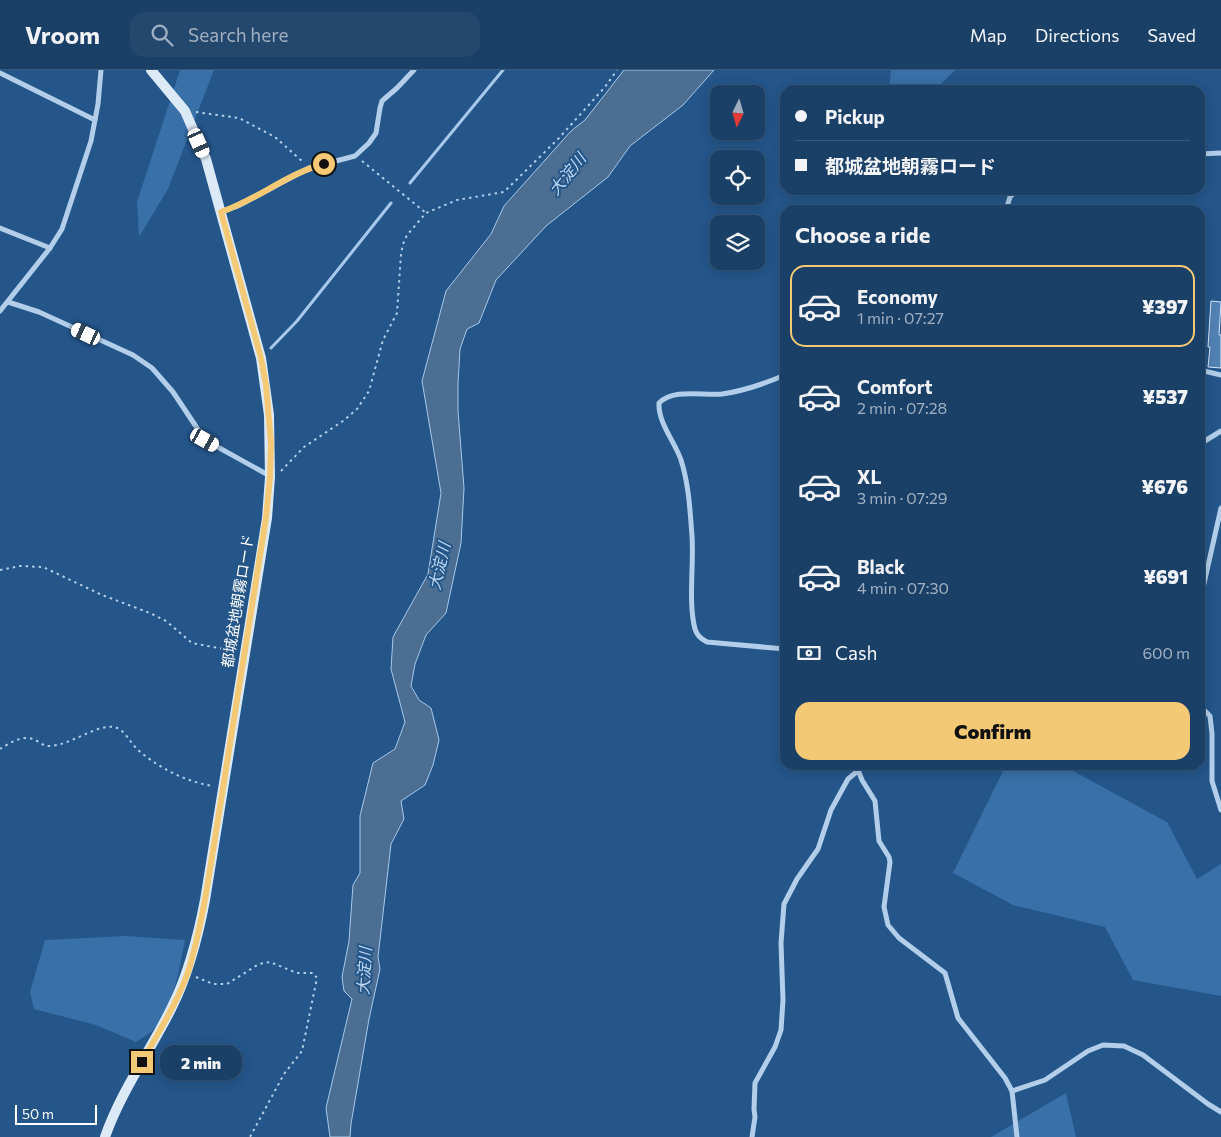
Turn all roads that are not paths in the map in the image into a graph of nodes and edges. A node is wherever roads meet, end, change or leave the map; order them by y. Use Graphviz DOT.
graph roads {
  1 [pos="101,70"];
  2 [pos="151,70"];
  3 [pos="414,70"];
  4 [pos="0,72"];
  5 [pos="95,120"];
  6 [pos="1221,153"];
  7 [pos="1205,154"];
  8 [pos="221,212"];
  9 [pos="0,228"];
  10 [pos="50,248"];
  11 [pos="8,302"];
  12 [pos="0,311"];
  13 [pos="1205,371"];
  14 [pos="1221,375"];
  15 [pos="780,378"];
  16 [pos="1221,431"];
  17 [pos="1205,441"];
  18 [pos="270,477"];
  19 [pos="1221,508"];
  20 [pos="1205,579"];
  21 [pos="780,649"];
  22 [pos="1205,711"];
  23 [pos="859,771"];
  24 [pos="1221,810"];
  25 [pos="1012,1091"];
  26 [pos="1221,1112"];
  27 [pos="105,1137"];
  28 [pos="752,1137"];
  29 [pos="1017,1137"];
  1 -- 5 [label="street"];
  2 -- 8 [label="street, 都城盆地朝霧ロード"];
  3 -- 8 [label="street"];
  4 -- 5 [label="street"];
  5 -- 10 [label="street"];
  6 -- 7 [label="street"];
  8 -- 18 [label="street, 都城盆地朝霧ロード"];
  9 -- 10 [label="street"];
  10 -- 11 [label="street"];
  11 -- 12 [label="street"];
  11 -- 18 [label="street"];
  13 -- 14 [label="street"];
  15 -- 21 [label="street"];
  16 -- 17 [label="street"];
  18 -- 27 [label="street, 都城盆地朝霧ロード"];
  19 -- 20 [label="street"];
  22 -- 24 [label="street"];
  23 -- 25 [label="street"];
  23 -- 28 [label="street"];
  25 -- 26 [label="street"];
  25 -- 29 [label="street"];
}
